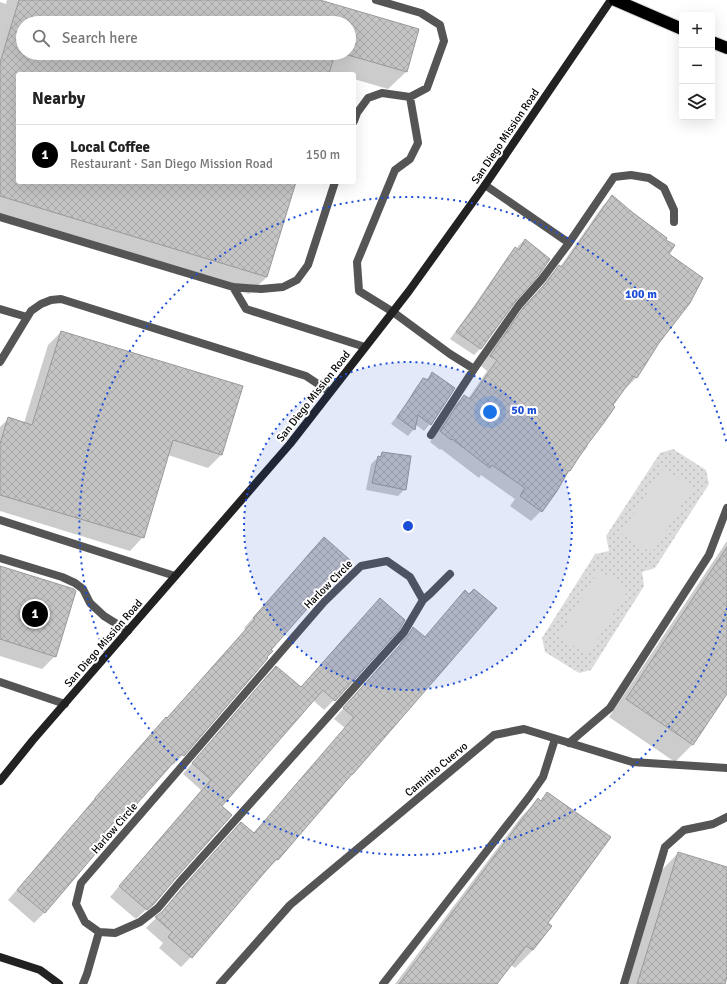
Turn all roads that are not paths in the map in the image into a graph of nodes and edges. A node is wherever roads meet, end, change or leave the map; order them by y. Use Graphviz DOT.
graph roads {
  1 [pos="376,0"];
  2 [pos="611,0"];
  3 [pos="615,0"];
  4 [pos="679,28"];
  5 [pos="715,43"];
  6 [pos="727,48"];
  7 [pos="410,97"];
  8 [pos="356,116"];
  9 [pos="334,184"];
  10 [pos="485,185"];
  11 [pos="0,217"];
  12 [pos="674,222"];
  13 [pos="569,243"];
  14 [pos="233,287"];
  15 [pos="0,309"];
  16 [pos="393,312"];
  17 [pos="27,317"];
  18 [pos="365,347"];
  19 [pos="0,362"];
  20 [pos="474,369"];
  21 [pos="330,392"];
  22 [pos="431,435"];
  23 [pos="727,508"];
  24 [pos="0,520"];
  25 [pos="0,558"];
  26 [pos="450,574"];
  27 [pos="175,576"];
  28 [pos="423,600"];
  29 [pos="128,631"];
  30 [pos="0,682"];
  31 [pos="65,704"];
  32 [pos="555,739"];
  33 [pos="569,743"];
  34 [pos="727,768"];
  35 [pos="0,781"];
  36 [pos="727,817"];
  37 [pos="99,932"];
  38 [pos="0,957"];
  39 [pos="59,984"];
  40 [pos="83,984"];
  41 [pos="220,984"];
  42 [pos="383,984"];
  43 [pos="624,984"];
  1 -- 7 [label="street"];
  2 -- 10 [label="main road, San Diego Mission Road"];
  3 -- 4 [label="highway"];
  5 -- 6 [label="highway"];
  7 -- 8 [label="street"];
  7 -- 16 [label="street"];
  9 -- 14 [label="street"];
  10 -- 13 [label="street"];
  10 -- 16 [label="main road, San Diego Mission Road"];
  11 -- 14 [label="street"];
  12 -- 13 [label="street"];
  13 -- 20 [label="street"];
  14 -- 18 [label="street"];
  15 -- 17 [label="street"];
  16 -- 18 [label="main road, San Diego Mission Road"];
  16 -- 20 [label="street"];
  17 -- 19 [label="street"];
  17 -- 21 [label="street"];
  18 -- 21 [label="main road, San Diego Mission Road"];
  20 -- 22 [label="street"];
  21 -- 27 [label="main road, San Diego Mission Road"];
  23 -- 33 [label="street"];
  24 -- 27 [label="street"];
  25 -- 29 [label="street"];
  26 -- 28 [label="street"];
  27 -- 29 [label="main road, San Diego Mission Road"];
  28 -- 37 [label="street"];
  28 -- 37 [label="street, Harlow Circle"];
  29 -- 31 [label="main road, San Diego Mission Road"];
  30 -- 31 [label="street"];
  31 -- 35 [label="main road, San Diego Mission Road"];
  32 -- 33 [label="street, Caminito Cuervo"];
  32 -- 41 [label="street, Caminito Cuervo"];
  32 -- 42 [label="street"];
  33 -- 34 [label="street, Caminito Cuervo"];
  36 -- 43 [label="street"];
  37 -- 40 [label="street"];
  38 -- 39 [label="main road"];
}
